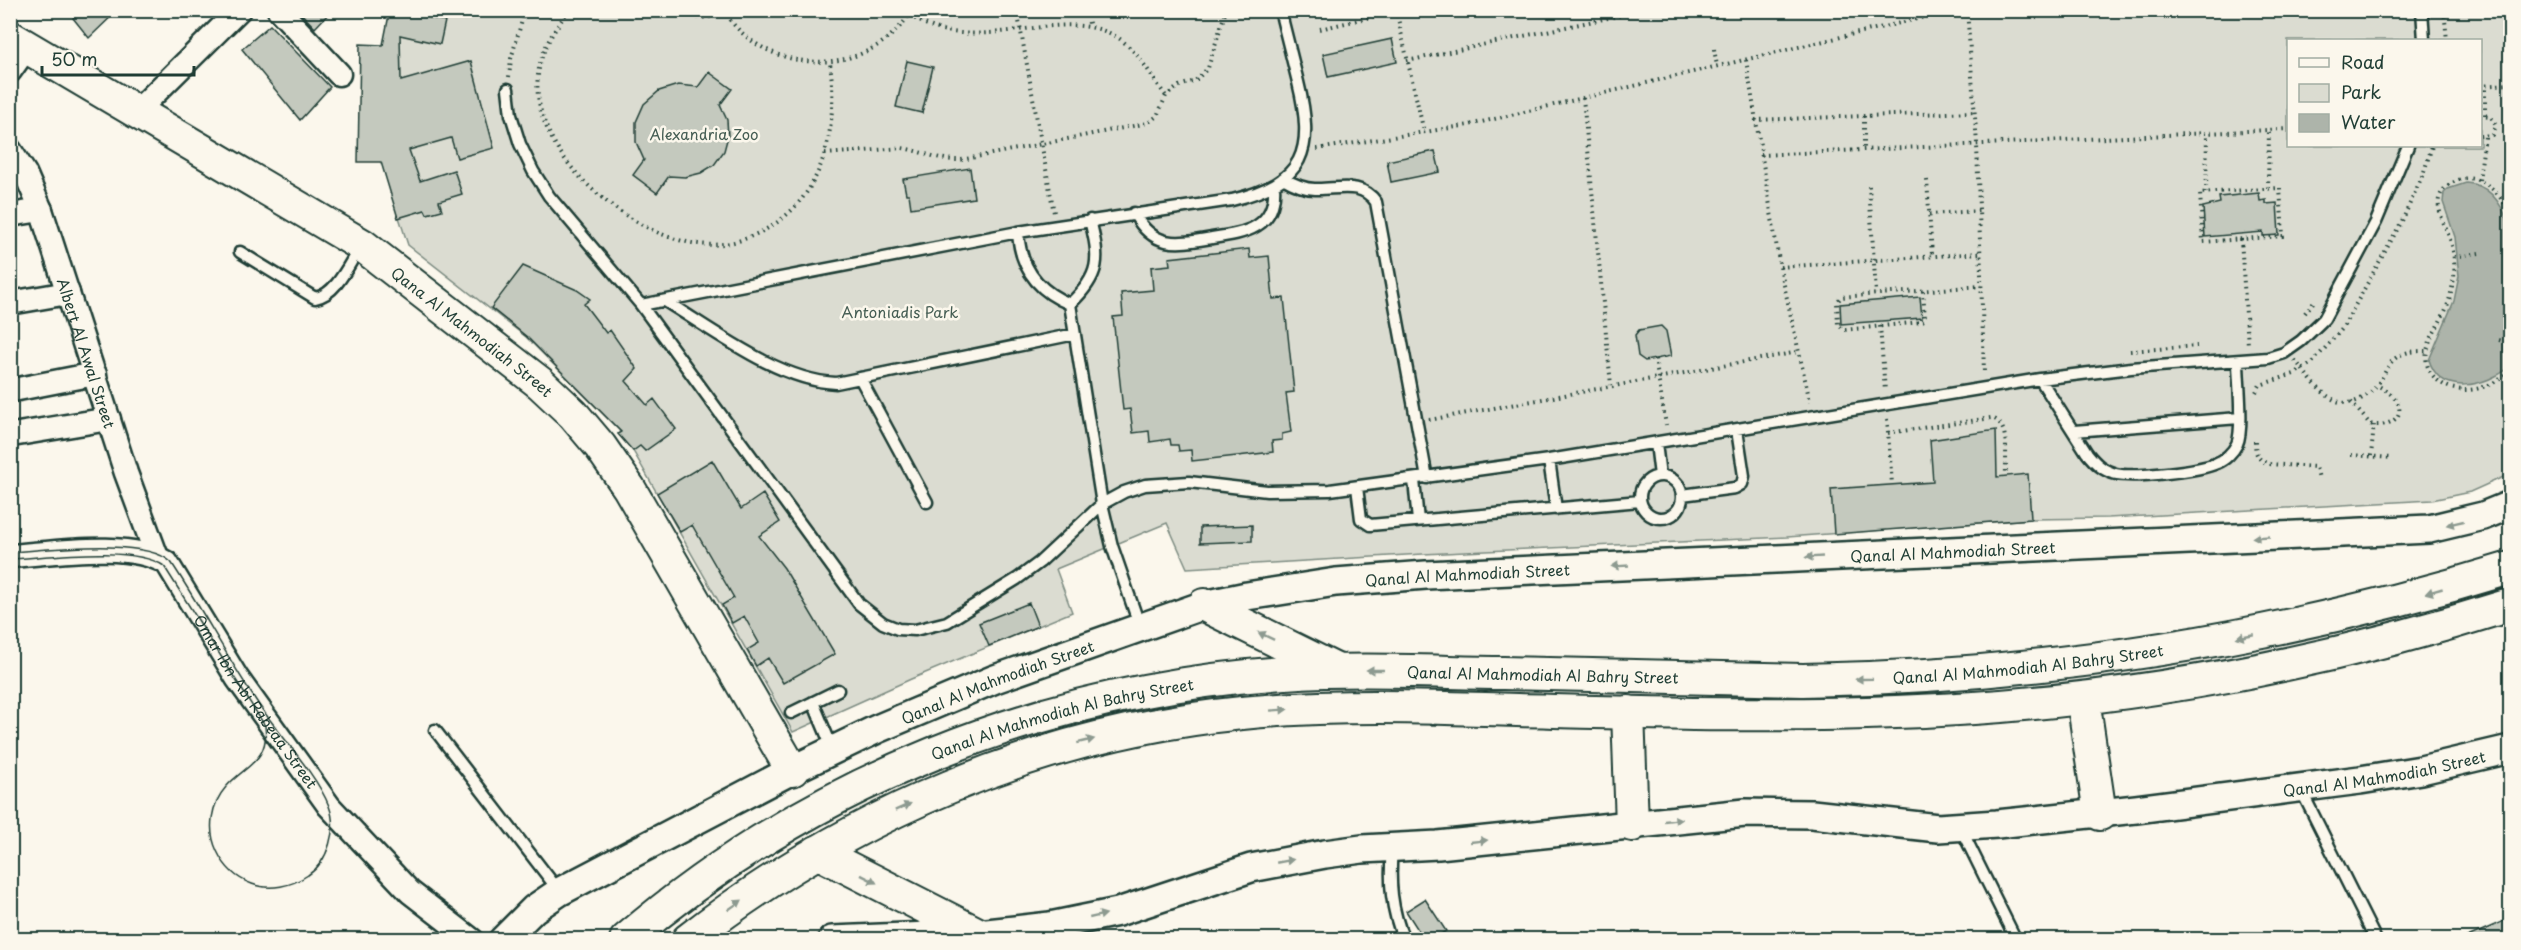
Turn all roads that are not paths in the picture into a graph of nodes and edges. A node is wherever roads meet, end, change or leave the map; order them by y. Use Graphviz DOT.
graph roads {
  1 [pos="239,10"];
  2 [pos="279,10"];
  3 [pos="1280,10"];
  4 [pos="2422,10"];
  5 [pos="2424,39"];
  6 [pos="16,52"];
  7 [pos="339,74"];
  8 [pos="508,89"];
  9 [pos="136,112"];
  10 [pos="2408,147"];
  11 [pos="10,150"];
  12 [pos="1279,182"];
  13 [pos="41,210"];
  14 [pos="1134,213"];
  15 [pos="10,215"];
  16 [pos="1090,220"];
  17 [pos="1018,232"];
  18 [pos="362,245"];
  19 [pos="240,252"];
  20 [pos="68,293"];
  21 [pos="665,301"];
  22 [pos="10,303"];
  23 [pos="1070,304"];
  24 [pos="641,306"];
  25 [pos="1075,334"];
  26 [pos="2238,361"];
  27 [pos="95,374"];
  28 [pos="860,378"];
  29 [pos="2040,379"];
  30 [pos="13,390"];
  31 [pos="2239,418"];
  32 [pos="109,419"];
  33 [pos="1737,430"];
  34 [pos="2074,431"];
  35 [pos="18,434"];
  36 [pos="1656,443"];
  37 [pos="1549,460"];
  38 [pos="1660,476"];
  39 [pos="1427,478"];
  40 [pos="1414,480"];
  41 [pos="1358,487"];
  42 [pos="1682,495"];
  43 [pos="1640,501"];
  44 [pos="927,502"];
  45 [pos="1102,504"];
  46 [pos="2511,505"];
  47 [pos="1556,509"];
  48 [pos="1418,521"];
  49 [pos="10,556"];
  50 [pos="157,557"];
  51 [pos="2511,567"];
  52 [pos="1204,605"];
  53 [pos="2511,605"];
  54 [pos="1140,627"];
  55 [pos="1338,670"];
  56 [pos="838,690"];
  57 [pos="2084,699"];
  58 [pos="813,702"];
  59 [pos="1628,712"];
  60 [pos="791,713"];
  61 [pos="435,730"];
  62 [pos="2511,748"];
  63 [pos="833,751"];
  64 [pos="792,770"];
  65 [pos="2301,789"];
  66 [pos="2100,814"];
  67 [pos="1632,825"];
  68 [pos="1960,827"];
  69 [pos="1393,848"];
  70 [pos="817,852"];
  71 [pos="560,892"];
  72 [pos="978,934"];
  73 [pos="472,939"];
  74 [pos="503,939"];
  75 [pos="626,939"];
  76 [pos="688,939"];
  77 [pos="831,939"];
  78 [pos="863,939"];
  79 [pos="1404,939"];
  80 [pos="2013,939"];
  81 [pos="2376,939"];
  1 -- 9 [label="street"];
  2 -- 7 [label="street"];
  3 -- 12 [label="lane"];
  4 -- 5 [label="lane"];
  6 -- 9 [label="main road, Qana Al Mahmodiah Street"];
  8 -- 24 [label="lane"];
  9 -- 18 [label="main road, Qana Al Mahmodiah Street"];
  10 -- 26 [label="lane"];
  11 -- 13 [label="street, Albert Al Awal Street"];
  12 -- 14 [label="lane"];
  12 -- 14 [label="lane"];
  12 -- 39 [label="lane"];
  13 -- 15 [label="street"];
  13 -- 20 [label="street, Albert Al Awal Street"];
  14 -- 16 [label="lane"];
  16 -- 17 [label="lane"];
  16 -- 23 [label="lane"];
  17 -- 21 [label="lane"];
  17 -- 23 [label="lane"];
  18 -- 19 [label="lane"];
  18 -- 64 [label="main road, Qana Al Mahmodiah Street"];
  20 -- 22 [label="street"];
  20 -- 27 [label="street, Albert Al Awal Street"];
  21 -- 24 [label="lane"];
  21 -- 28 [label="lane"];
  23 -- 25 [label="lane"];
  24 -- 45 [label="lane"];
  25 -- 28 [label="lane"];
  25 -- 45 [label="lane"];
  26 -- 29 [label="lane"];
  26 -- 31 [label="lane"];
  27 -- 30 [label="street"];
  27 -- 32 [label="street, Albert Al Awal Street"];
  28 -- 44 [label="lane"];
  29 -- 33 [label="lane"];
  29 -- 34 [label="lane"];
  31 -- 34 [label="lane"];
  31 -- 34 [label="lane"];
  32 -- 35 [label="street"];
  32 -- 50 [label="street, Albert Al Awal Street"];
  33 -- 36 [label="lane"];
  33 -- 42 [label="lane"];
  36 -- 37 [label="lane"];
  36 -- 38 [label="lane"];
  37 -- 39 [label="lane"];
  37 -- 47 [label="lane"];
  38 -- 42 [label="lane"];
  38 -- 43 [label="lane"];
  39 -- 40 [label="lane"];
  40 -- 41 [label="lane"];
  40 -- 48 [label="lane"];
  41 -- 45 [label="lane"];
  41 -- 48 [label="lane"];
  42 -- 43 [label="lane"];
  43 -- 47 [label="lane"];
  45 -- 54 [label="lane"];
  46 -- 52 [label="street, Qanal Al Mahmodiah Street, one-way"];
  47 -- 48 [label="lane"];
  49 -- 50 [label="street"];
  50 -- 73 [label="street, Omar Ibn Abi Rabeaa Street"];
  51 -- 55 [label="main road, Qanal Al Mahmodiah Al Bahry Street, one-way"];
  52 -- 54 [label="street, Qanal Al Mahmodiah Street"];
  55 -- 52 [label="main road, one-way"];
  53 -- 57 [label="main road, Qanal Al Mahmodiah Al Bahry Street"];
  54 -- 63 [label="street, Qanal Al Mahmodiah Street"];
  55 -- 75 [label="main road, Qanal Al Mahmodiah Al Bahry Street"];
  56 -- 58 [label="lane"];
  57 -- 59 [label="main road, Qanal Al Mahmodiah Al Bahry Street"];
  57 -- 66 [label="main road"];
  58 -- 60 [label="lane"];
  58 -- 63 [label="lane"];
  59 -- 67 [label="main road"];
  70 -- 59 [label="main road, Qanal Al Mahmodiah Al Bahry Street, one-way"];
  61 -- 71 [label="lane"];
  62 -- 65 [label="street, Qanal Al Mahmodiah Street"];
  63 -- 64 [label="street, Qanal Al Mahmodiah Street"];
  64 -- 71 [label="street, Qanal Al Mahmodiah Street"];
  65 -- 66 [label="street, Qanal Al Mahmodiah Street"];
  65 -- 81 [label="lane"];
  66 -- 68 [label="street, Qanal Al Mahmodiah Street"];
  67 -- 68 [label="street, Qanal Al Mahmodiah Street, one-way"];
  69 -- 67 [label="street, Qanal Al Mahmodiah Street, one-way"];
  68 -- 80 [label="lane"];
  72 -- 69 [label="street, Qanal Al Mahmodiah Street, one-way"];
  69 -- 79 [label="lane"];
  70 -- 72 [label="main road, one-way"];
  76 -- 70 [label="main road, Qanal Al Mahmodiah Al Bahry Street, one-way"];
  71 -- 74 [label="street, Qanal Al Mahmodiah Street"];
  72 -- 78 [label="street, Qanal Al Mahmodiah Street"];
  77 -- 78 [label="street, Qanal Al Mahmodiah Street"];
}
